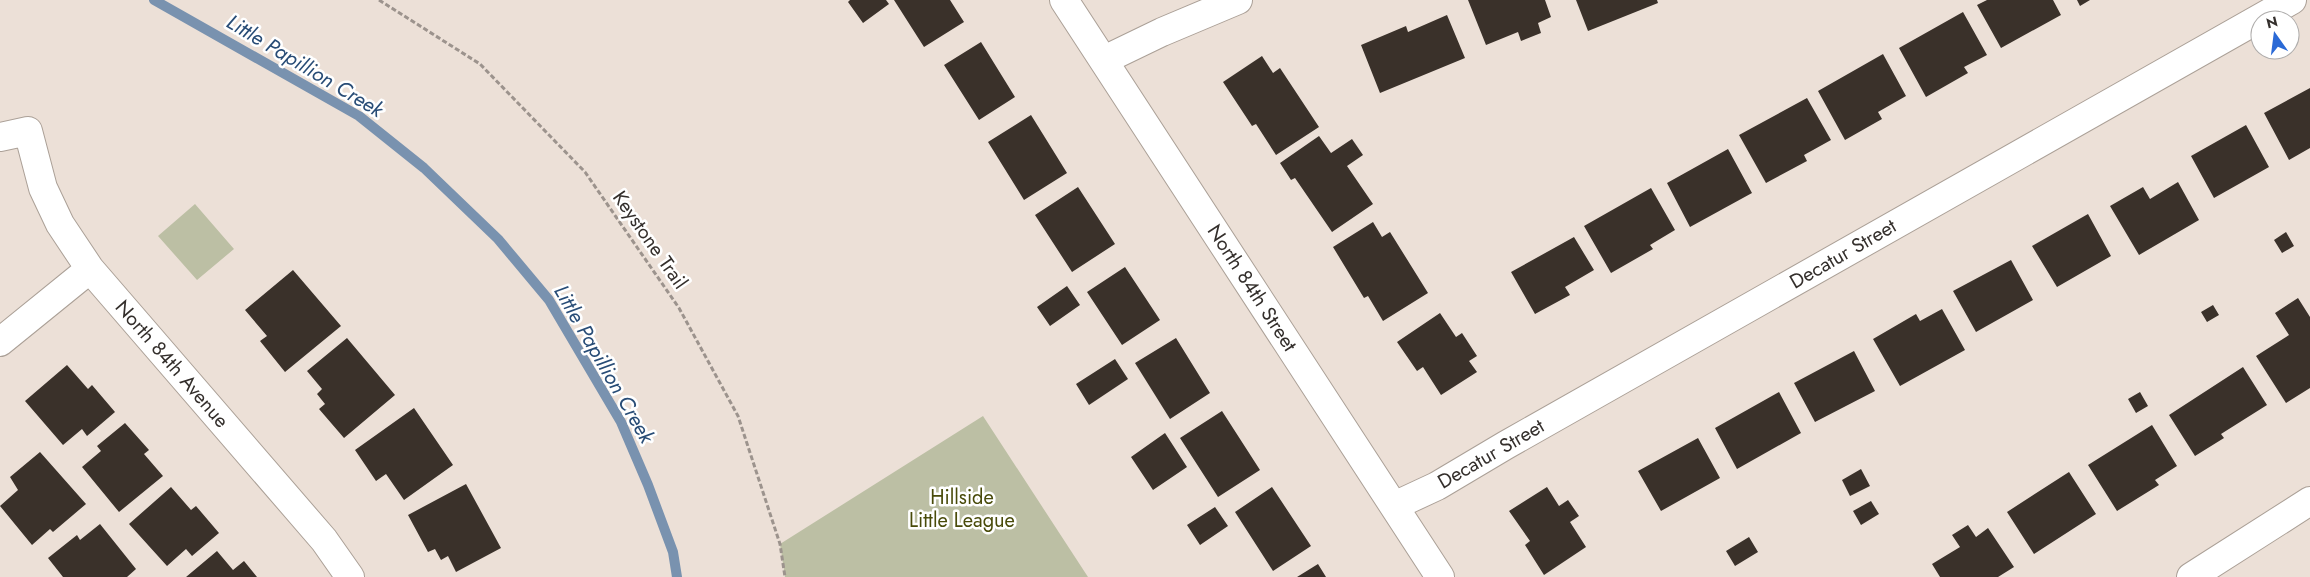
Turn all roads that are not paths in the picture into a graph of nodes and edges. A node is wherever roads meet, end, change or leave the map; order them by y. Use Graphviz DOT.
graph roads {
  1 [pos="1064,0"];
  2 [pos="1238,0"];
  3 [pos="2292,0"];
  4 [pos="1104,60"];
  5 [pos="0,138"];
  6 [pos="90,269"];
  7 [pos="0,342"];
  8 [pos="2310,501"];
  9 [pos="1394,506"];
  10 [pos="350,577"];
  11 [pos="1440,577"];
  12 [pos="2191,577"];
  1 -- 4 [label="street, North 84th Street"];
  2 -- 4 [label="street"];
  3 -- 9 [label="street, Decatur Street"];
  4 -- 9 [label="street, North 84th Street"];
  5 -- 6 [label="street, North 84th Avenue"];
  6 -- 7 [label="street"];
  6 -- 10 [label="street, North 84th Avenue"];
  8 -- 12 [label="street"];
  9 -- 11 [label="street, North 84th Street"];
}
